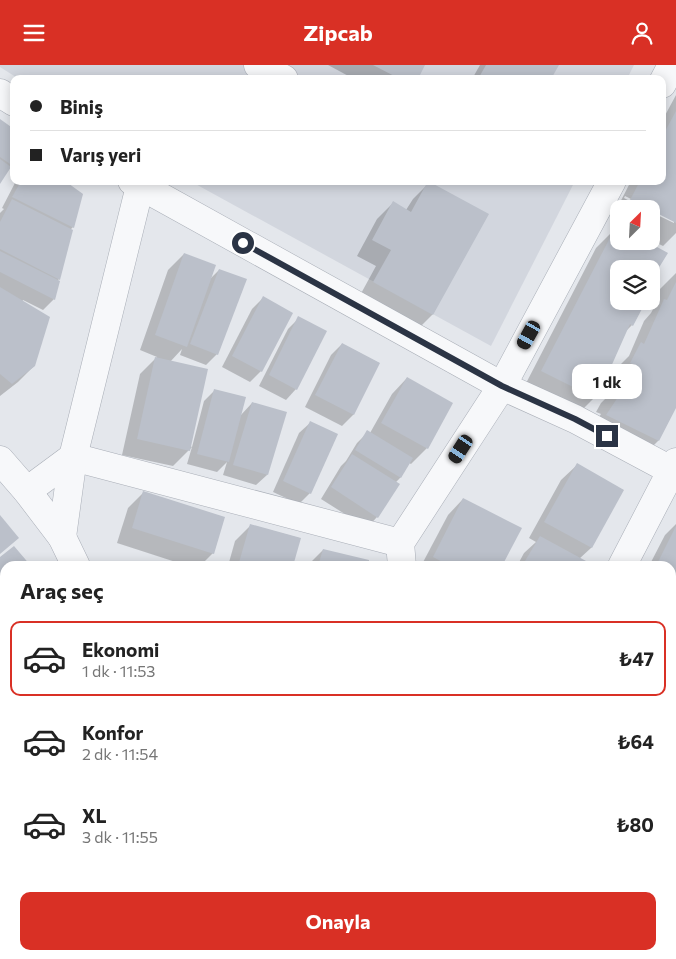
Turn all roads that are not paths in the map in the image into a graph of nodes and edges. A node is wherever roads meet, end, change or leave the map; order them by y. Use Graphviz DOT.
graph roads {
  1 [pos="258,65"];
  2 [pos="672,65"];
  3 [pos="277,75"];
  4 [pos="666,76"];
  5 [pos="136,185"];
  6 [pos="138,185"];
  7 [pos="610,185"];
  8 [pos="502,386"];
  9 [pos="73,457"];
  10 [pos="0,460"];
  11 [pos="675,469"];
  12 [pos="27,491"];
  13 [pos="62,537"];
  14 [pos="401,555"];
  15 [pos="74,561"];
  16 [pos="625,561"];
  1 -- 3 [label="street"];
  2 -- 4 [label="street"];
  5 -- 9 [label="street"];
  6 -- 8 [label="street"];
  7 -- 8 [label="street"];
  8 -- 11 [label="street"];
  8 -- 14 [label="street"];
  9 -- 12 [label="street"];
  9 -- 13 [label="street"];
  9 -- 14 [label="street"];
  10 -- 12 [label="street"];
  11 -- 16 [label="street"];
  12 -- 13 [label="street"];
  13 -- 15 [label="street"];
}
